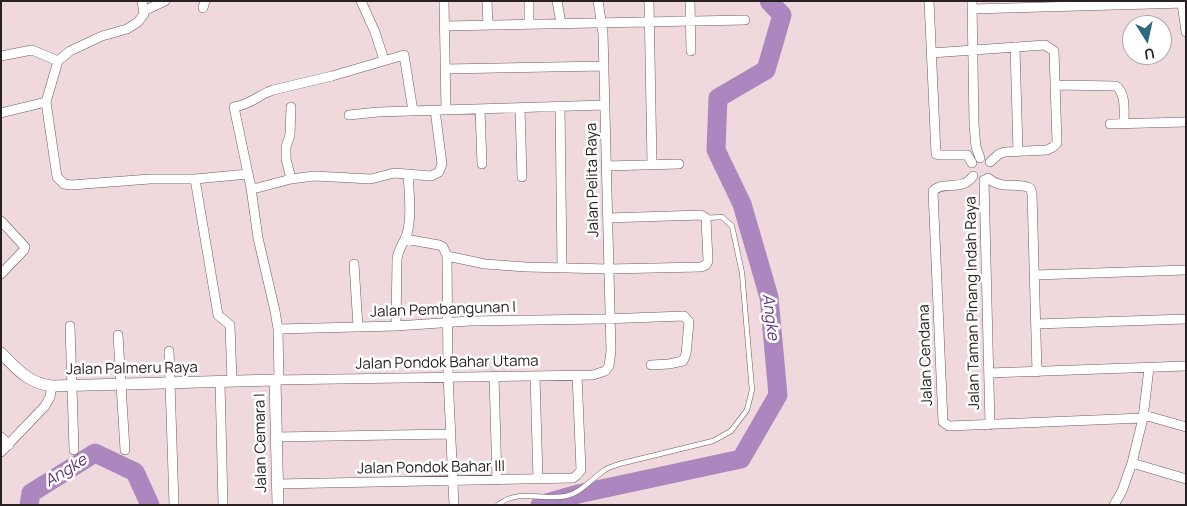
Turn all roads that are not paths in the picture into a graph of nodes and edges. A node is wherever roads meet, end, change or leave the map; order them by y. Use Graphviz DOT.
graph roads {
  1 [pos="142,1"];
  2 [pos="165,1"];
  3 [pos="362,1"];
  4 [pos="444,1"];
  5 [pos="487,1"];
  6 [pos="529,1"];
  7 [pos="557,1"];
  8 [pos="598,1"];
  9 [pos="649,1"];
  10 [pos="690,1"];
  11 [pos="929,1"];
  12 [pos="1133,3"];
  13 [pos="1184,3"];
  14 [pos="972,5"];
  15 [pos="144,11"];
  16 [pos="745,20"];
  17 [pos="690,21"];
  18 [pos="650,22"];
  19 [pos="561,23"];
  20 [pos="602,23"];
  21 [pos="529,24"];
  22 [pos="488,25"];
  23 [pos="444,26"];
  24 [pos="1186,32"];
  25 [pos="1015,47"];
  26 [pos="691,51"];
  27 [pos="973,51"];
  28 [pos="931,53"];
  29 [pos="1,56"];
  30 [pos="384,60"];
  31 [pos="58,61"];
  32 [pos="604,66"];
  33 [pos="445,69"];
  34 [pos="1056,85"];
  35 [pos="46,102"];
  36 [pos="605,105"];
  37 [pos="560,106"];
  38 [pos="291,108"];
  39 [pos="520,108"];
  40 [pos="480,109"];
  41 [pos="413,110"];
  42 [pos="435,110"];
  43 [pos="446,110"];
  44 [pos="1,113"];
  45 [pos="349,115"];
  46 [pos="1186,122"];
  47 [pos="1124,123"];
  48 [pos="1110,124"];
  49 [pos="1018,151"];
  50 [pos="976,161"];
  51 [pos="990,162"];
  52 [pos="482,164"];
  53 [pos="652,164"];
  54 [pos="680,164"];
  55 [pos="606,166"];
  56 [pos="248,174"];
  57 [pos="408,174"];
  58 [pos="973,176"];
  59 [pos="522,177"];
  60 [pos="195,179"];
  61 [pos="291,179"];
  62 [pos="986,179"];
  63 [pos="251,188"];
  64 [pos="608,218"];
  65 [pos="706,218"];
  66 [pos="1,222"];
  67 [pos="405,239"];
  68 [pos="447,256"];
  69 [pos="354,264"];
  70 [pos="562,267"];
  71 [pos="609,269"];
  72 [pos="1186,270"];
  73 [pos="1,274"];
  74 [pos="1035,275"];
  75 [pos="610,319"];
  76 [pos="1186,319"];
  77 [pos="446,323"];
  78 [pos="1036,324"];
  79 [pos="70,326"];
  80 [pos="396,326"];
  81 [pos="358,327"];
  82 [pos="278,329"];
  83 [pos="118,336"];
  84 [pos="169,351"];
  85 [pos="1,353"];
  86 [pos="610,358"];
  87 [pos="651,365"];
  88 [pos="1149,368"];
  89 [pos="1184,368"];
  90 [pos="1037,372"];
  91 [pos="989,373"];
  92 [pos="577,375"];
  93 [pos="448,376"];
  94 [pos="494,376"];
  95 [pos="535,376"];
  96 [pos="277,380"];
  97 [pos="232,381"];
  98 [pos="220,382"];
  99 [pos="170,383"];
  100 [pos="121,384"];
  101 [pos="72,385"];
  102 [pos="52,386"];
  103 [pos="1143,417"];
  104 [pos="990,425"];
  105 [pos="1186,427"];
  106 [pos="450,434"];
  107 [pos="1,437"];
  108 [pos="276,437"];
  109 [pos="9,445"];
  110 [pos="74,450"];
  111 [pos="125,450"];
  112 [pos="1,452"];
  113 [pos="1132,463"];
  114 [pos="538,479"];
  115 [pos="1186,479"];
  116 [pos="497,480"];
  117 [pos="453,482"];
  118 [pos="277,484"];
  119 [pos="174,505"];
  120 [pos="223,505"];
  121 [pos="278,505"];
  122 [pos="454,505"];
  123 [pos="498,505"];
  124 [pos="1114,505"];
  1 -- 15 [label="street"];
  2 -- 15 [label="street"];
  3 -- 30 [label="street"];
  4 -- 23 [label="street"];
  5 -- 22 [label="street"];
  6 -- 21 [label="street"];
  7 -- 19 [label="street"];
  8 -- 20 [label="street, Jalan Pelita Raya"];
  9 -- 18 [label="street"];
  10 -- 17 [label="street"];
  11 -- 28 [label="street"];
  12 -- 13 [label="street"];
  12 -- 14 [label="street"];
  13 -- 24 [label="street"];
  14 -- 27 [label="street"];
  15 -- 31 [label="street"];
  16 -- 17 [label="street"];
  17 -- 18 [label="street"];
  17 -- 26 [label="street"];
  18 -- 20 [label="street"];
  18 -- 53 [label="street"];
  19 -- 20 [label="street"];
  19 -- 21 [label="street"];
  20 -- 32 [label="street, Jalan Pelita Raya"];
  21 -- 22 [label="street"];
  22 -- 23 [label="street"];
  23 -- 33 [label="street"];
  25 -- 27 [label="street"];
  25 -- 34 [label="street"];
  25 -- 49 [label="street"];
  27 -- 28 [label="street"];
  27 -- 50 [label="street"];
  28 -- 50 [label="street"];
  29 -- 31 [label="street"];
  30 -- 41 [label="street"];
  30 -- 56 [label="street, Jalan Cemara I"];
  31 -- 35 [label="street"];
  32 -- 33 [label="street"];
  32 -- 36 [label="street, Jalan Pelita Raya"];
  33 -- 43 [label="street"];
  34 -- 47 [label="street"];
  34 -- 49 [label="street"];
  35 -- 44 [label="street"];
  35 -- 60 [label="street"];
  36 -- 37 [label="street"];
  36 -- 55 [label="street, Jalan Pelita Raya"];
  37 -- 39 [label="street"];
  37 -- 70 [label="street"];
  38 -- 61 [label="street"];
  39 -- 40 [label="street"];
  39 -- 59 [label="street"];
  40 -- 43 [label="street"];
  40 -- 52 [label="street"];
  41 -- 42 [label="street"];
  41 -- 45 [label="street"];
  42 -- 43 [label="street"];
  42 -- 57 [label="street"];
  46 -- 47 [label="street"];
  47 -- 48 [label="street"];
  49 -- 51 [label="street"];
  50 -- 51 [label="street"];
  50 -- 58 [label="street"];
  51 -- 62 [label="street"];
  53 -- 54 [label="street"];
  53 -- 55 [label="street"];
  55 -- 64 [label="street, Jalan Pelita Raya"];
  56 -- 60 [label="street"];
  56 -- 63 [label="street, Jalan Cemara I"];
  57 -- 61 [label="street"];
  57 -- 67 [label="street"];
  58 -- 62 [label="street"];
  58 -- 104 [label="street, Jalan Cendana"];
  60 -- 97 [label="street"];
  61 -- 63 [label="street"];
  62 -- 74 [label="street"];
  62 -- 91 [label="street, Jalan Taman Pinang Indah Raya"];
  63 -- 82 [label="street, Jalan Cemara I"];
  64 -- 65 [label="street"];
  64 -- 71 [label="street, Jalan Pelita Raya"];
  65 -- 71 [label="street"];
  65 -- 123 [label="lane"];
  66 -- 73 [label="street"];
  67 -- 68 [label="street"];
  67 -- 80 [label="street"];
  68 -- 70 [label="street"];
  68 -- 77 [label="street"];
  69 -- 81 [label="street"];
  70 -- 71 [label="street"];
  71 -- 75 [label="street, Jalan Pelita Raya"];
  72 -- 74 [label="street"];
  74 -- 78 [label="street"];
  75 -- 77 [label="street, Jalan Pembangunan I"];
  75 -- 86 [label="street, Jalan Pelita Raya"];
  75 -- 87 [label="street, Jalan Pembangunan I"];
  76 -- 78 [label="street"];
  77 -- 80 [label="street, Jalan Pembangunan I"];
  77 -- 93 [label="street"];
  78 -- 90 [label="street"];
  79 -- 101 [label="street"];
  80 -- 81 [label="street, Jalan Pembangunan I"];
  81 -- 82 [label="street, Jalan Pembangunan I"];
  82 -- 96 [label="street, Jalan Cemara I"];
  83 -- 100 [label="street"];
  84 -- 99 [label="street"];
  85 -- 102 [label="street, Jalan Palmeru Raya"];
  86 -- 92 [label="street, Jalan Pondok Bahar Utama"];
  88 -- 89 [label="street"];
  88 -- 90 [label="street"];
  88 -- 103 [label="street"];
  90 -- 91 [label="street"];
  91 -- 104 [label="street, Jalan Taman Pinang Indah Raya"];
  92 -- 95 [label="street, Jalan Pondok Bahar Utama"];
  92 -- 114 [label="street, Jalan Pondok Bahar III"];
  93 -- 94 [label="street, Jalan Pondok Bahar Utama"];
  93 -- 96 [label="street, Jalan Pondok Bahar Utama"];
  93 -- 106 [label="street"];
  94 -- 95 [label="street, Jalan Pondok Bahar Utama"];
  94 -- 116 [label="street"];
  95 -- 114 [label="street"];
  96 -- 97 [label="street, Jalan Palmeru Raya"];
  96 -- 108 [label="street, Jalan Cemara I"];
  97 -- 98 [label="street, Jalan Palmeru Raya"];
  98 -- 99 [label="street, Jalan Palmeru Raya"];
  98 -- 120 [label="street"];
  99 -- 100 [label="street, Jalan Palmeru Raya"];
  99 -- 119 [label="street"];
  100 -- 101 [label="street, Jalan Palmeru Raya"];
  100 -- 111 [label="street"];
  101 -- 102 [label="street, Jalan Palmeru Raya"];
  101 -- 110 [label="street"];
  102 -- 109 [label="street"];
  103 -- 104 [label="street, Jalan Cendana"];
  103 -- 105 [label="street, Jalan Cendana"];
  103 -- 113 [label="street"];
  106 -- 108 [label="street"];
  106 -- 117 [label="street"];
  107 -- 109 [label="street"];
  108 -- 118 [label="street, Jalan Cemara I"];
  109 -- 112 [label="street"];
  113 -- 115 [label="street"];
  113 -- 124 [label="street"];
  114 -- 116 [label="street, Jalan Pondok Bahar III"];
  116 -- 117 [label="street, Jalan Pondok Bahar III"];
  117 -- 118 [label="street, Jalan Pondok Bahar III"];
  117 -- 122 [label="street"];
  118 -- 121 [label="street, Jalan Cemara I"];
}
